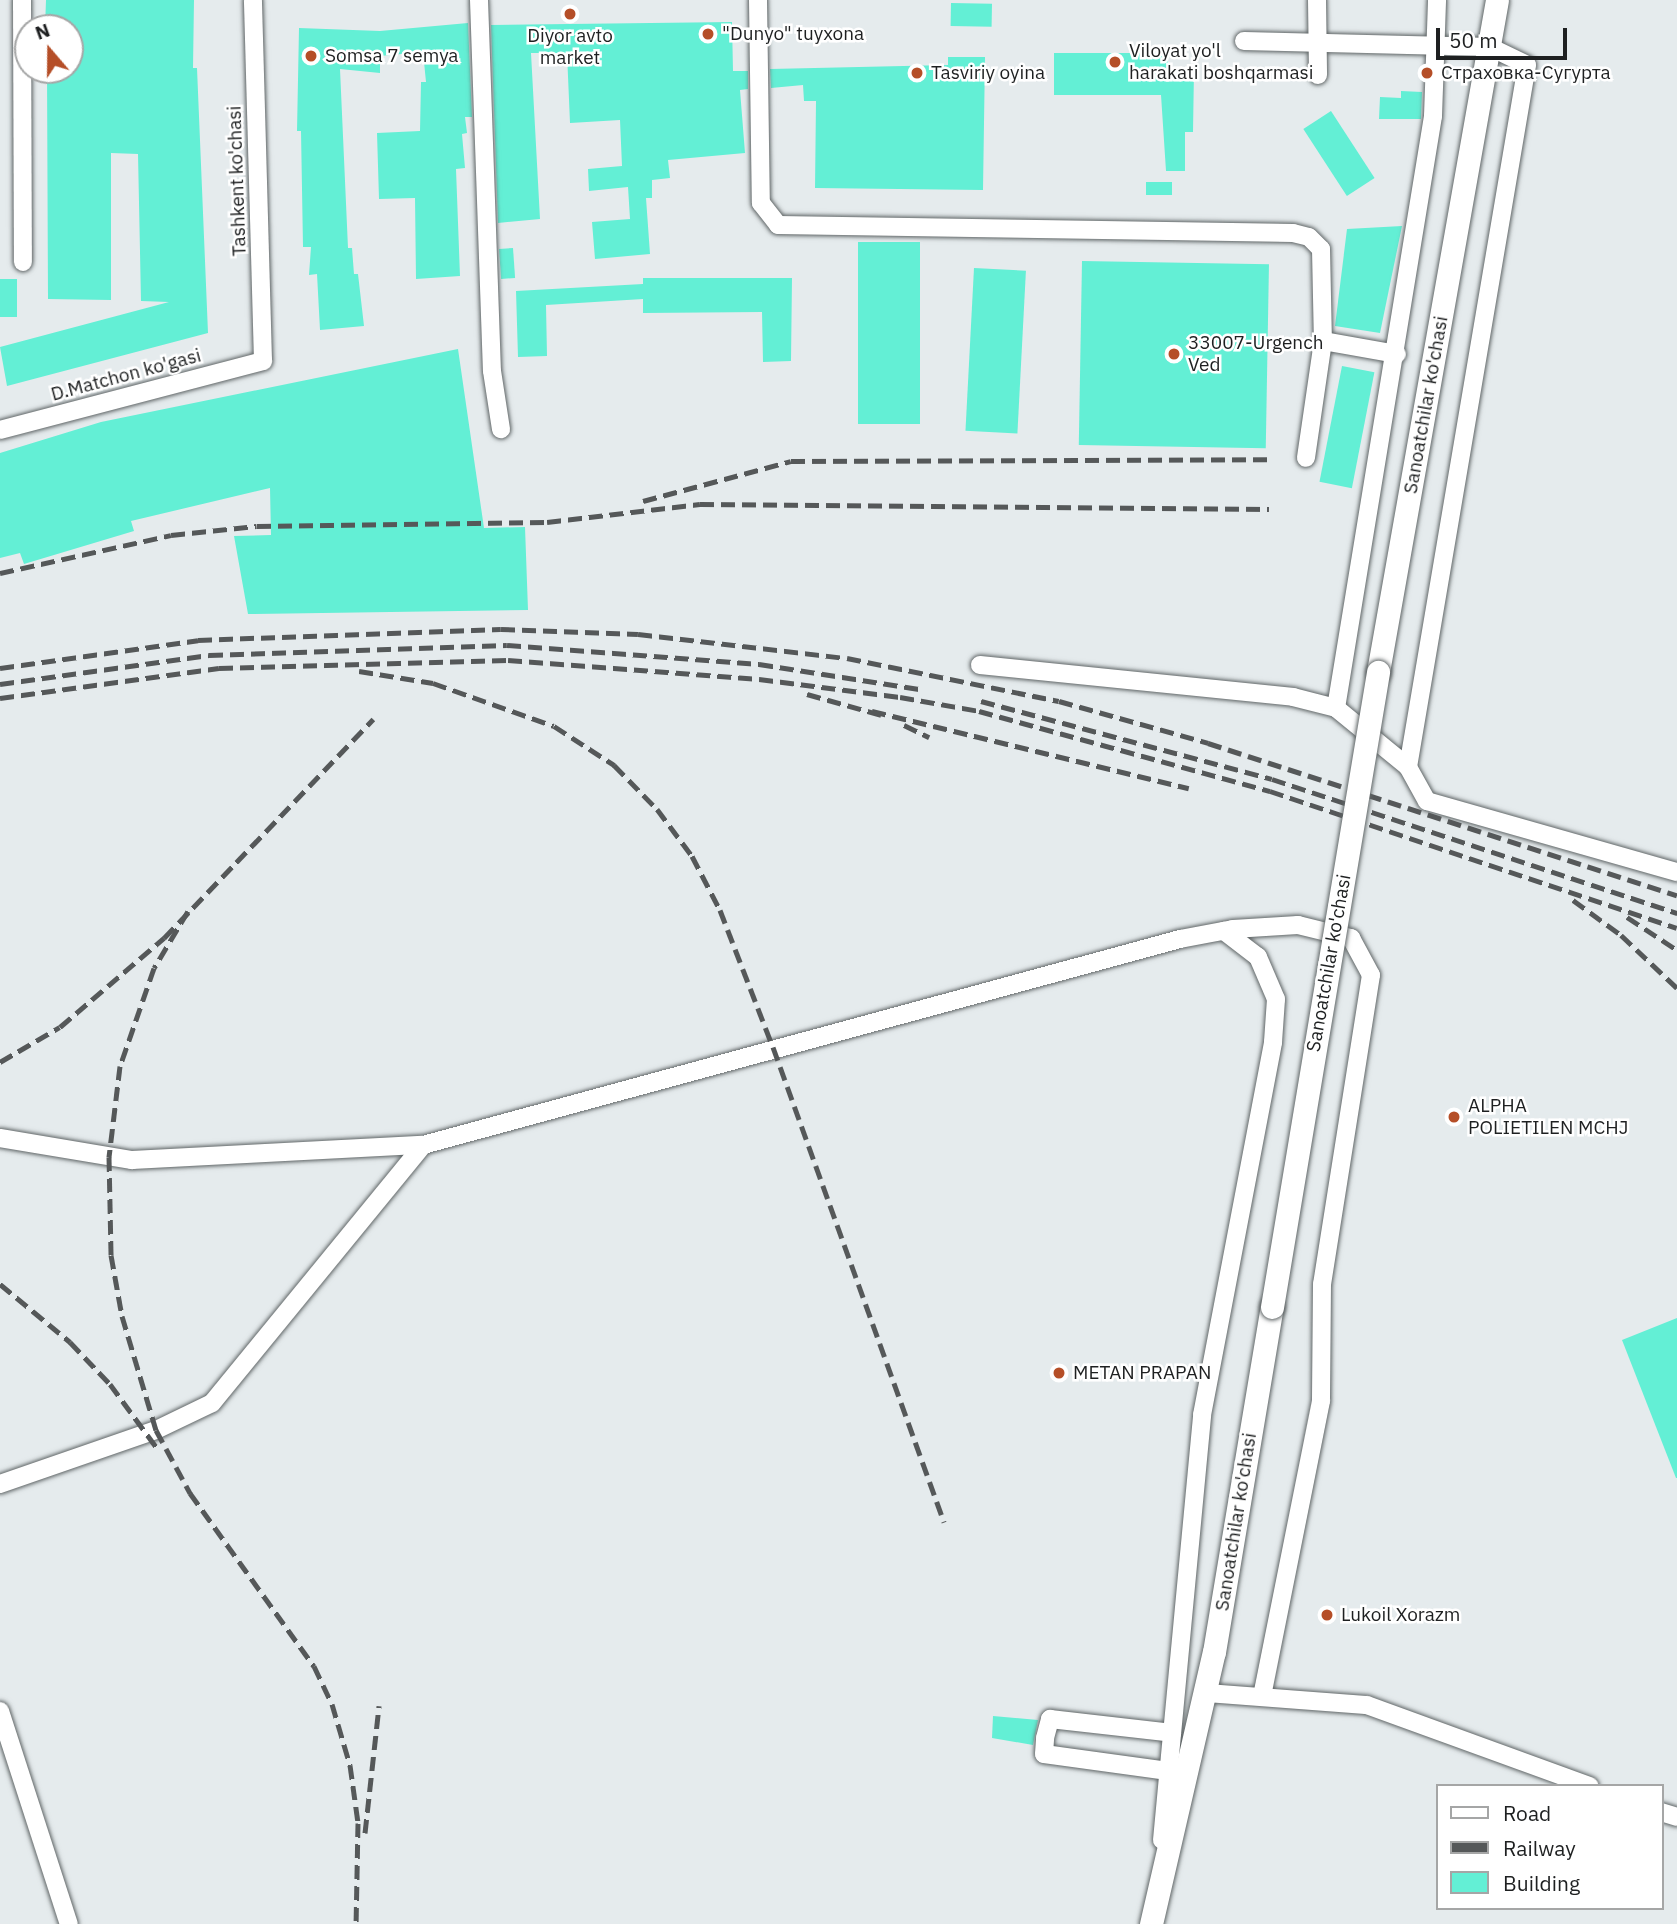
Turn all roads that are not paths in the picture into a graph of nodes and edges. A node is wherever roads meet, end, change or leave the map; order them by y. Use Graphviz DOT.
graph roads {
  1 [pos="22,0"];
  2 [pos="253,0"];
  3 [pos="479,0"];
  4 [pos="758,0"];
  5 [pos="1317,0"];
  6 [pos="1437,0"];
  7 [pos="1497,0"];
  8 [pos="1244,41"];
  9 [pos="1317,42"];
  10 [pos="1436,44"];
  11 [pos="1490,47"];
  12 [pos="1318,75"];
  13 [pos="23,262"];
  14 [pos="1322,341"];
  15 [pos="1397,354"];
  16 [pos="263,361"];
  17 [pos="501,429"];
  18 [pos="0,430"];
  19 [pos="1306,458"];
  20 [pos="980,665"];
  21 [pos="1336,708"];
  22 [pos="1408,767"];
  23 [pos="1677,872"];
  24 [pos="1224,931"];
  25 [pos="0,1138"];
  26 [pos="423,1145"];
  27 [pos="0,1483"];
  28 [pos="1206,1693"];
  29 [pos="1262,1696"];
  30 [pos="0,1711"];
  31 [pos="1172,1733"];
  32 [pos="1168,1771"];
  33 [pos="1584,1784"];
  34 [pos="1154,1913"];
  35 [pos="69,1924"];
  1 -- 13 [label="street"];
  2 -- 16 [label="street, Tashkent ko'chasi"];
  3 -- 17 [label="street"];
  4 -- 14 [label="street"];
  5 -- 9 [label="street"];
  6 -- 10 [label="street"];
  7 -- 11 [label="main road, Sanoatchilar ko'chasi"];
  8 -- 9 [label="street"];
  9 -- 10 [label="street"];
  9 -- 12 [label="street"];
  10 -- 11 [label="street"];
  10 -- 15 [label="street"];
  11 -- 22 [label="street"];
  11 -- 28 [label="main road, Sanoatchilar ko'chasi, bridge"];
  14 -- 15 [label="street"];
  14 -- 19 [label="street"];
  15 -- 21 [label="street"];
  16 -- 18 [label="street, D.Matchon ko'gasi"];
  20 -- 21 [label="street"];
  21 -- 22 [label="street"];
  22 -- 23 [label="street"];
  24 -- 26 [label="street"];
  24 -- 29 [label="street"];
  24 -- 31 [label="street"];
  25 -- 26 [label="street"];
  26 -- 27 [label="street"];
  28 -- 29 [label="street"];
  28 -- 34 [label="main road, Sanoatchilar ko'chasi"];
  29 -- 33 [label="street"];
  30 -- 35 [label="street"];
  31 -- 32 [label="street"];
  31 -- 32 [label="street"];
  32 -- 34 [label="street"];
}
